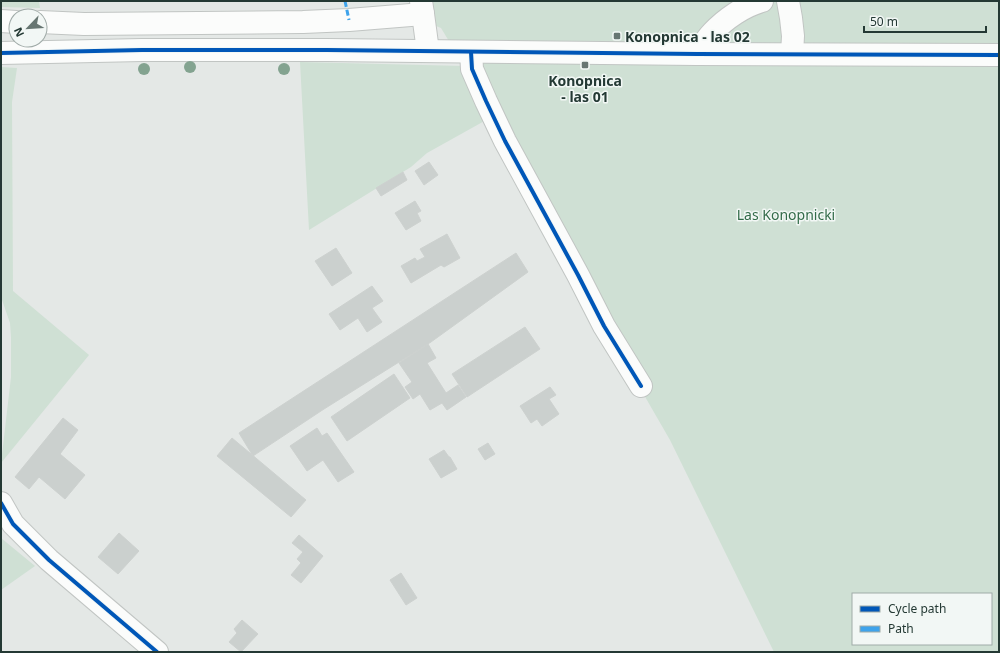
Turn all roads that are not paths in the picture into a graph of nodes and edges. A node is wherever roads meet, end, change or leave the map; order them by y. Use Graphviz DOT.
graph roads {
  1 [pos="762,1"];
  2 [pos="788,1"];
  3 [pos="422,7"];
  4 [pos="330,20"];
  5 [pos="48,22"];
  6 [pos="327,50"];
  7 [pos="428,51"];
  8 [pos="471,52"];
  9 [pos="1,53"];
  10 [pos="697,54"];
  11 [pos="792,54"];
  12 [pos="999,55"];
  13 [pos="641,386"];
  14 [pos="1,503"];
  15 [pos="157,652"];
  1 -- 10 [label="street"];
  2 -- 11 [label="street"];
  3 -- 4 [label="street"];
  3 -- 7 [label="street"];
  4 -- 5 [label="street"];
  4 -- 6 [label="street"];
  6 -- 7 [label="street"];
  6 -- 9 [label="street"];
  7 -- 8 [label="street"];
  8 -- 10 [label="street"];
  8 -- 13 [label="street"];
  10 -- 11 [label="street"];
  11 -- 12 [label="street"];
  14 -- 15 [label="street"];
}
